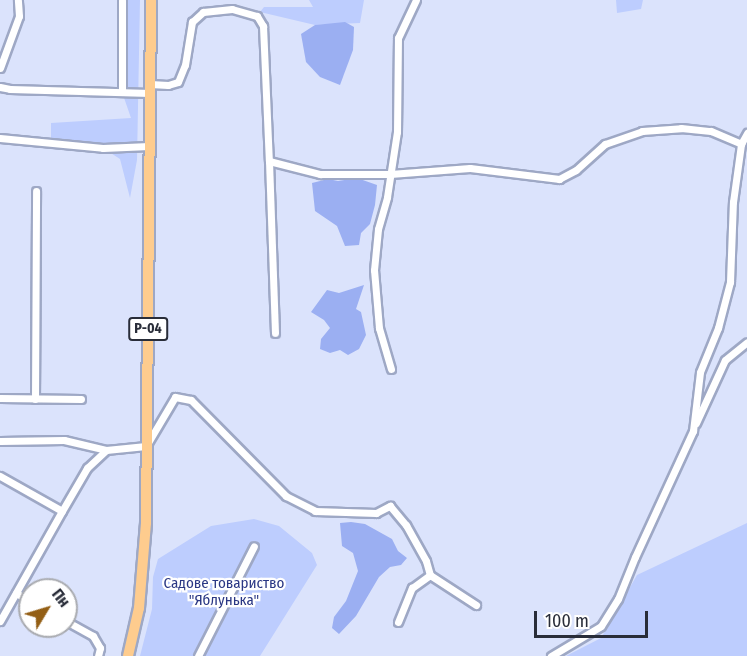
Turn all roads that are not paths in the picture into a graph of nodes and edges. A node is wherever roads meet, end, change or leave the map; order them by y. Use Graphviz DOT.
graph roads {
  1 [pos="18,0"];
  2 [pos="122,0"];
  3 [pos="151,0"];
  4 [pos="416,0"];
  5 [pos="0,68"];
  6 [pos="0,87"];
  7 [pos="150,88"];
  8 [pos="123,92"];
  9 [pos="747,133"];
  10 [pos="0,138"];
  11 [pos="741,144"];
  12 [pos="149,146"];
  13 [pos="269,161"];
  14 [pos="390,174"];
  15 [pos="36,191"];
  16 [pos="275,333"];
  17 [pos="747,342"];
  18 [pos="391,369"];
  19 [pos="0,398"];
  20 [pos="35,399"];
  21 [pos="81,399"];
  22 [pos="693,431"];
  23 [pos="0,441"];
  24 [pos="146,446"];
  25 [pos="106,450"];
  26 [pos="0,476"];
  27 [pos="62,511"];
  28 [pos="254,546"];
  29 [pos="430,575"];
  30 [pos="16,593"];
  31 [pos="476,606"];
  32 [pos="0,621"];
  33 [pos="398,622"];
  34 [pos="78,628"];
  35 [pos="98,656"];
  36 [pos="128,656"];
  37 [pos="198,656"];
  38 [pos="551,656"];
  1 -- 5 [label="street"];
  2 -- 8 [label="street"];
  3 -- 7 [label="main road, Р-04"];
  4 -- 14 [label="street"];
  6 -- 8 [label="street"];
  7 -- 8 [label="street"];
  7 -- 12 [label="main road, Р-04"];
  7 -- 13 [label="street"];
  9 -- 11 [label="street"];
  10 -- 12 [label="street"];
  11 -- 14 [label="street"];
  11 -- 22 [label="street"];
  12 -- 24 [label="main road, Р-04"];
  13 -- 14 [label="street"];
  13 -- 16 [label="street"];
  14 -- 18 [label="street"];
  15 -- 20 [label="street"];
  17 -- 22 [label="street"];
  19 -- 20 [label="street"];
  20 -- 21 [label="street"];
  22 -- 38 [label="street"];
  23 -- 25 [label="street"];
  24 -- 25 [label="street"];
  24 -- 29 [label="street"];
  24 -- 36 [label="main road, Р-04"];
  25 -- 27 [label="street"];
  26 -- 27 [label="street"];
  27 -- 30 [label="street"];
  28 -- 37 [label="street"];
  29 -- 31 [label="street"];
  29 -- 33 [label="street"];
  30 -- 32 [label="street"];
  34 -- 35 [label="street"];
}
